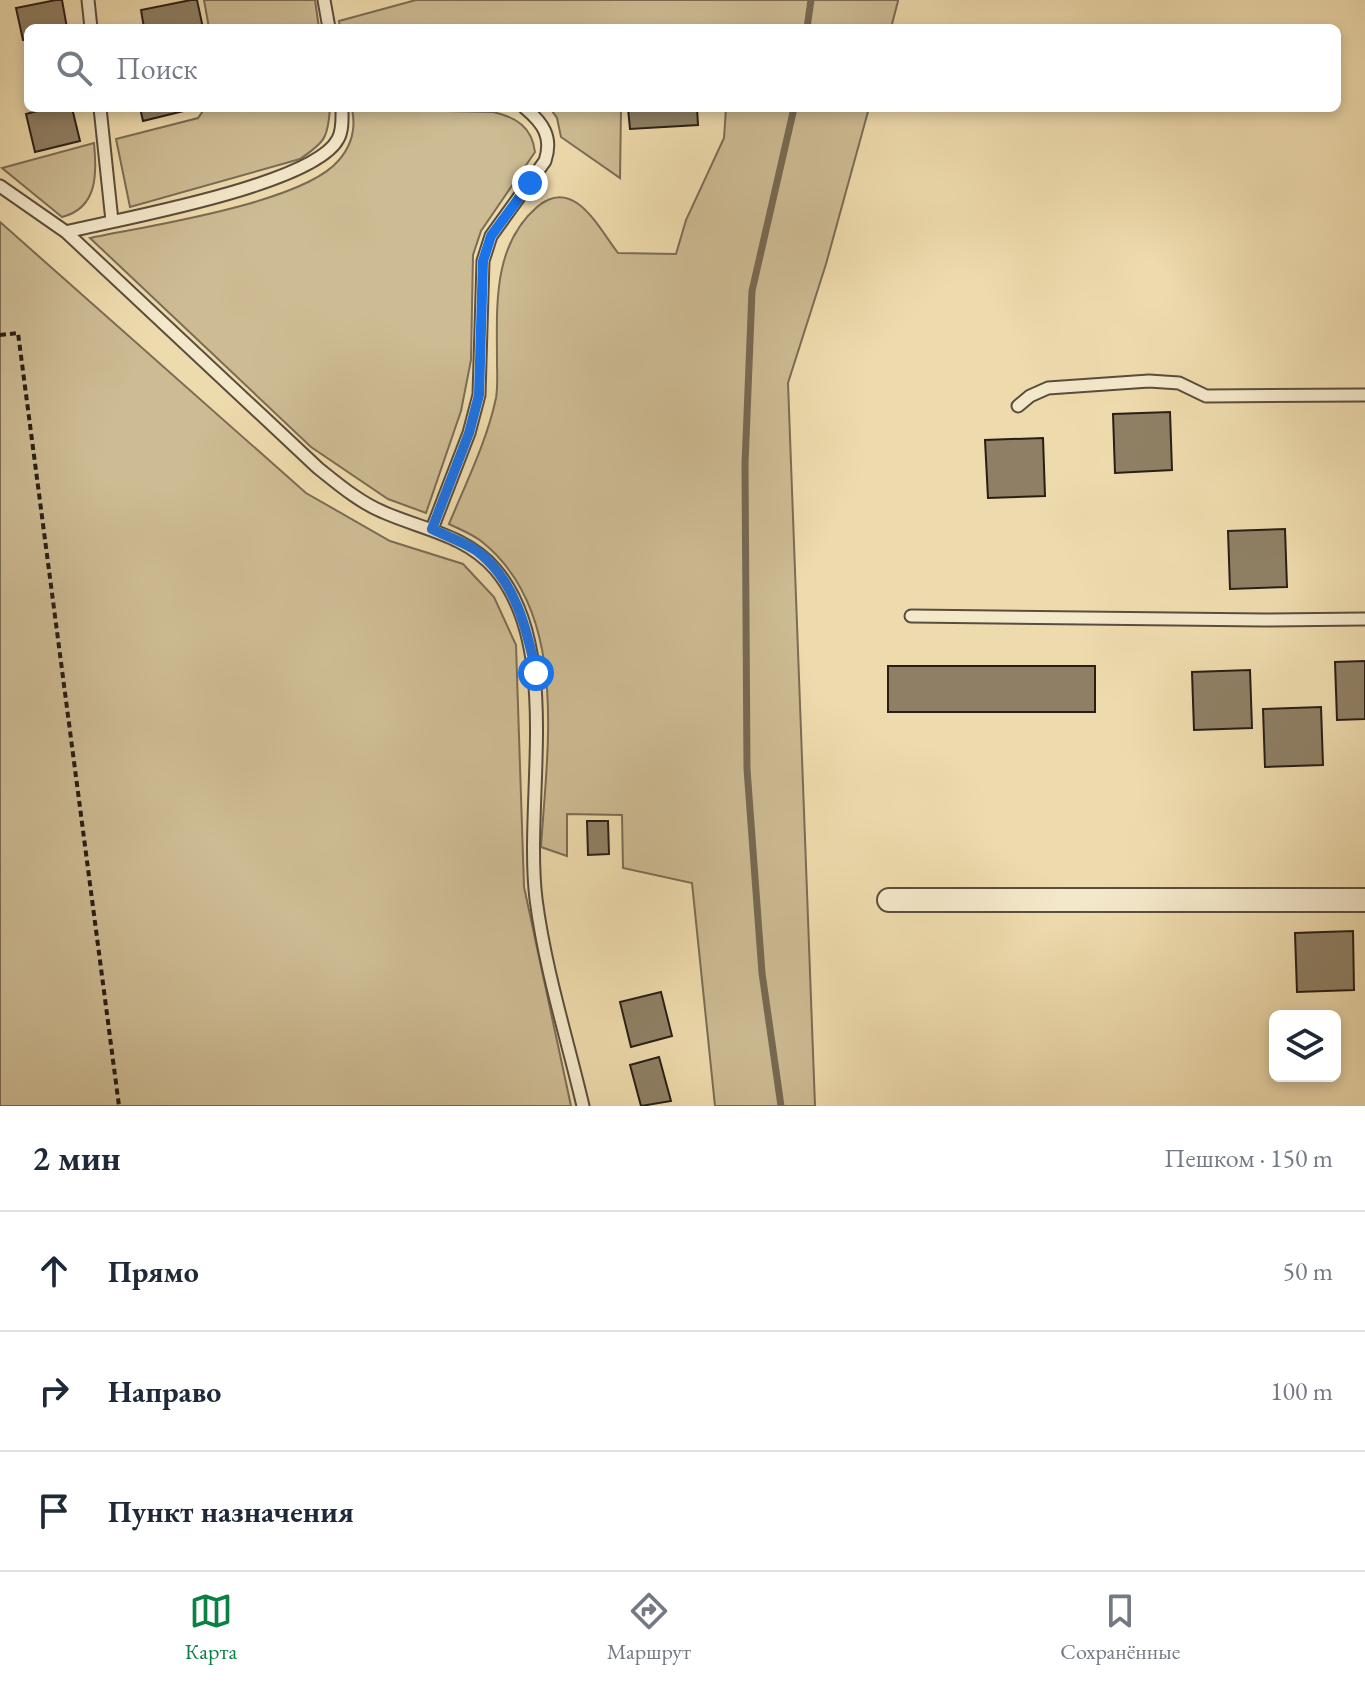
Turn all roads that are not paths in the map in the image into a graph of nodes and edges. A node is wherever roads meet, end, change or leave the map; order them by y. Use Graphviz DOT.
graph roads {
  1 [pos="88,0"];
  2 [pos="324,0"];
  3 [pos="91,24"];
  4 [pos="328,24"];
  5 [pos="100,112"];
  6 [pos="341,112"];
  7 [pos="530,112"];
  8 [pos="0,186"];
  9 [pos="112,221"];
  10 [pos="66,232"];
  11 [pos="1365,395"];
  12 [pos="1018,406"];
  13 [pos="432,529"];
  14 [pos="911,616"];
  15 [pos="1365,619"];
  16 [pos="889,900"];
  17 [pos="1365,900"];
  18 [pos="583,1106"];
  1 -- 3 [label="lane"];
  2 -- 4 [label="lane"];
  5 -- 9 [label="lane"];
  6 -- 9 [label="lane"];
  7 -- 13 [label="lane"];
  8 -- 10 [label="lane"];
  9 -- 10 [label="lane"];
  10 -- 13 [label="lane"];
  11 -- 12 [label="lane"];
  13 -- 18 [label="lane"];
  14 -- 15 [label="lane"];
  16 -- 17 [label="street"];
}
